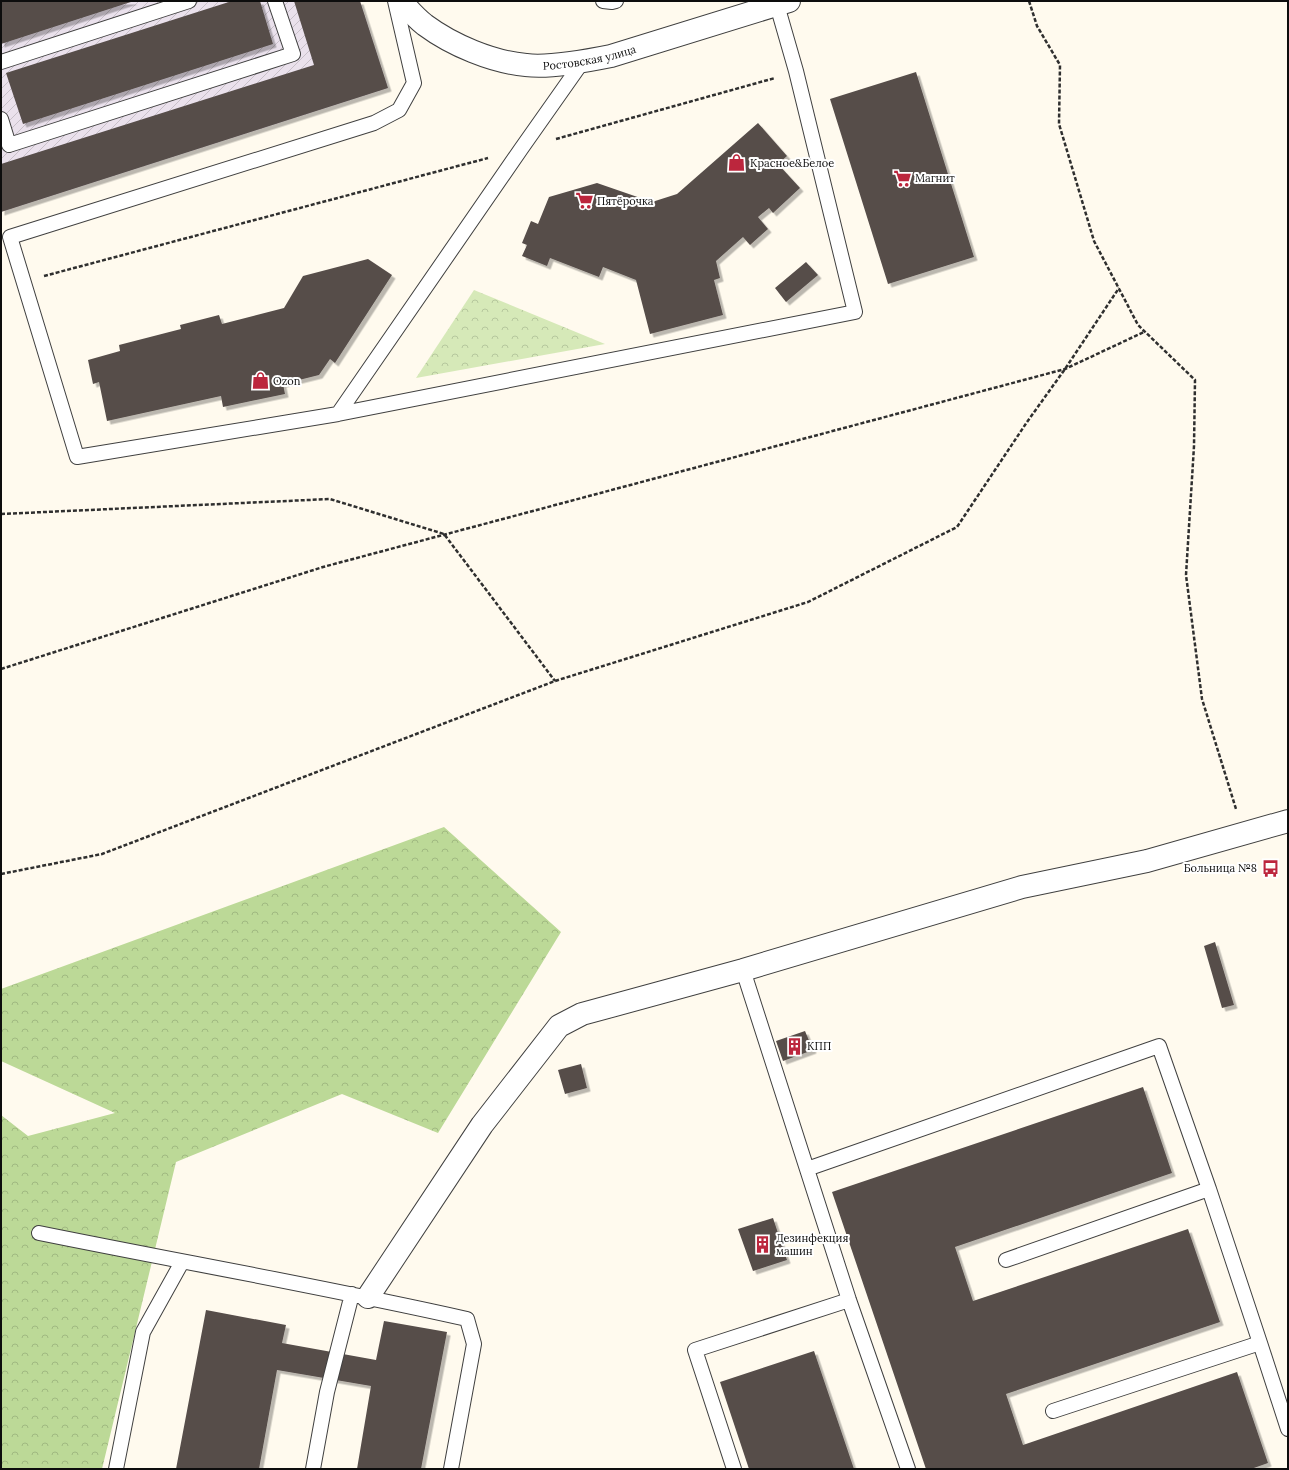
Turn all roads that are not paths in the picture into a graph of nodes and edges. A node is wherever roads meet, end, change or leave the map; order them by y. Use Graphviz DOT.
graph roads {
  1 [pos="189,1"];
  2 [pos="275,1"];
  3 [pos="395,1"];
  4 [pos="401,1"];
  5 [pos="603,1"];
  6 [pos="616,1"];
  7 [pos="782,3"];
  8 [pos="584,61"];
  9 [pos="1,62"];
  10 [pos="1,119"];
  11 [pos="338,414"];
  12 [pos="1288,821"];
  13 [pos="743,970"];
  14 [pos="807,1169"];
  15 [pos="1209,1189"];
  16 [pos="39,1233"];
  17 [pos="1006,1260"];
  18 [pos="182,1262"];
  19 [pos="360,1295"];
  20 [pos="849,1300"];
  21 [pos="1260,1343"];
  22 [pos="1053,1411"];
  23 [pos="1288,1429"];
  24 [pos="116,1469"];
  25 [pos="313,1469"];
  26 [pos="451,1469"];
  27 [pos="734,1469"];
  28 [pos="908,1469"];
  1 -- 9 [label="lane"];
  2 -- 10 [label="lane"];
  3 -- 11 [label="lane"];
  4 -- 8 [label="street, Ростовская улица"];
  5 -- 6 [label="lane"];
  7 -- 8 [label="street, Ростовская улица"];
  7 -- 11 [label="lane"];
  8 -- 11 [label="lane"];
  12 -- 13 [label="street"];
  13 -- 14 [label="lane"];
  13 -- 19 [label="street"];
  14 -- 15 [label="lane"];
  14 -- 20 [label="lane"];
  15 -- 17 [label="lane"];
  15 -- 21 [label="lane"];
  16 -- 18 [label="lane"];
  18 -- 19 [label="lane"];
  18 -- 24 [label="lane"];
  19 -- 25 [label="lane"];
  19 -- 26 [label="lane"];
  20 -- 27 [label="lane"];
  20 -- 28 [label="lane"];
  21 -- 22 [label="lane"];
  21 -- 23 [label="lane"];
}
